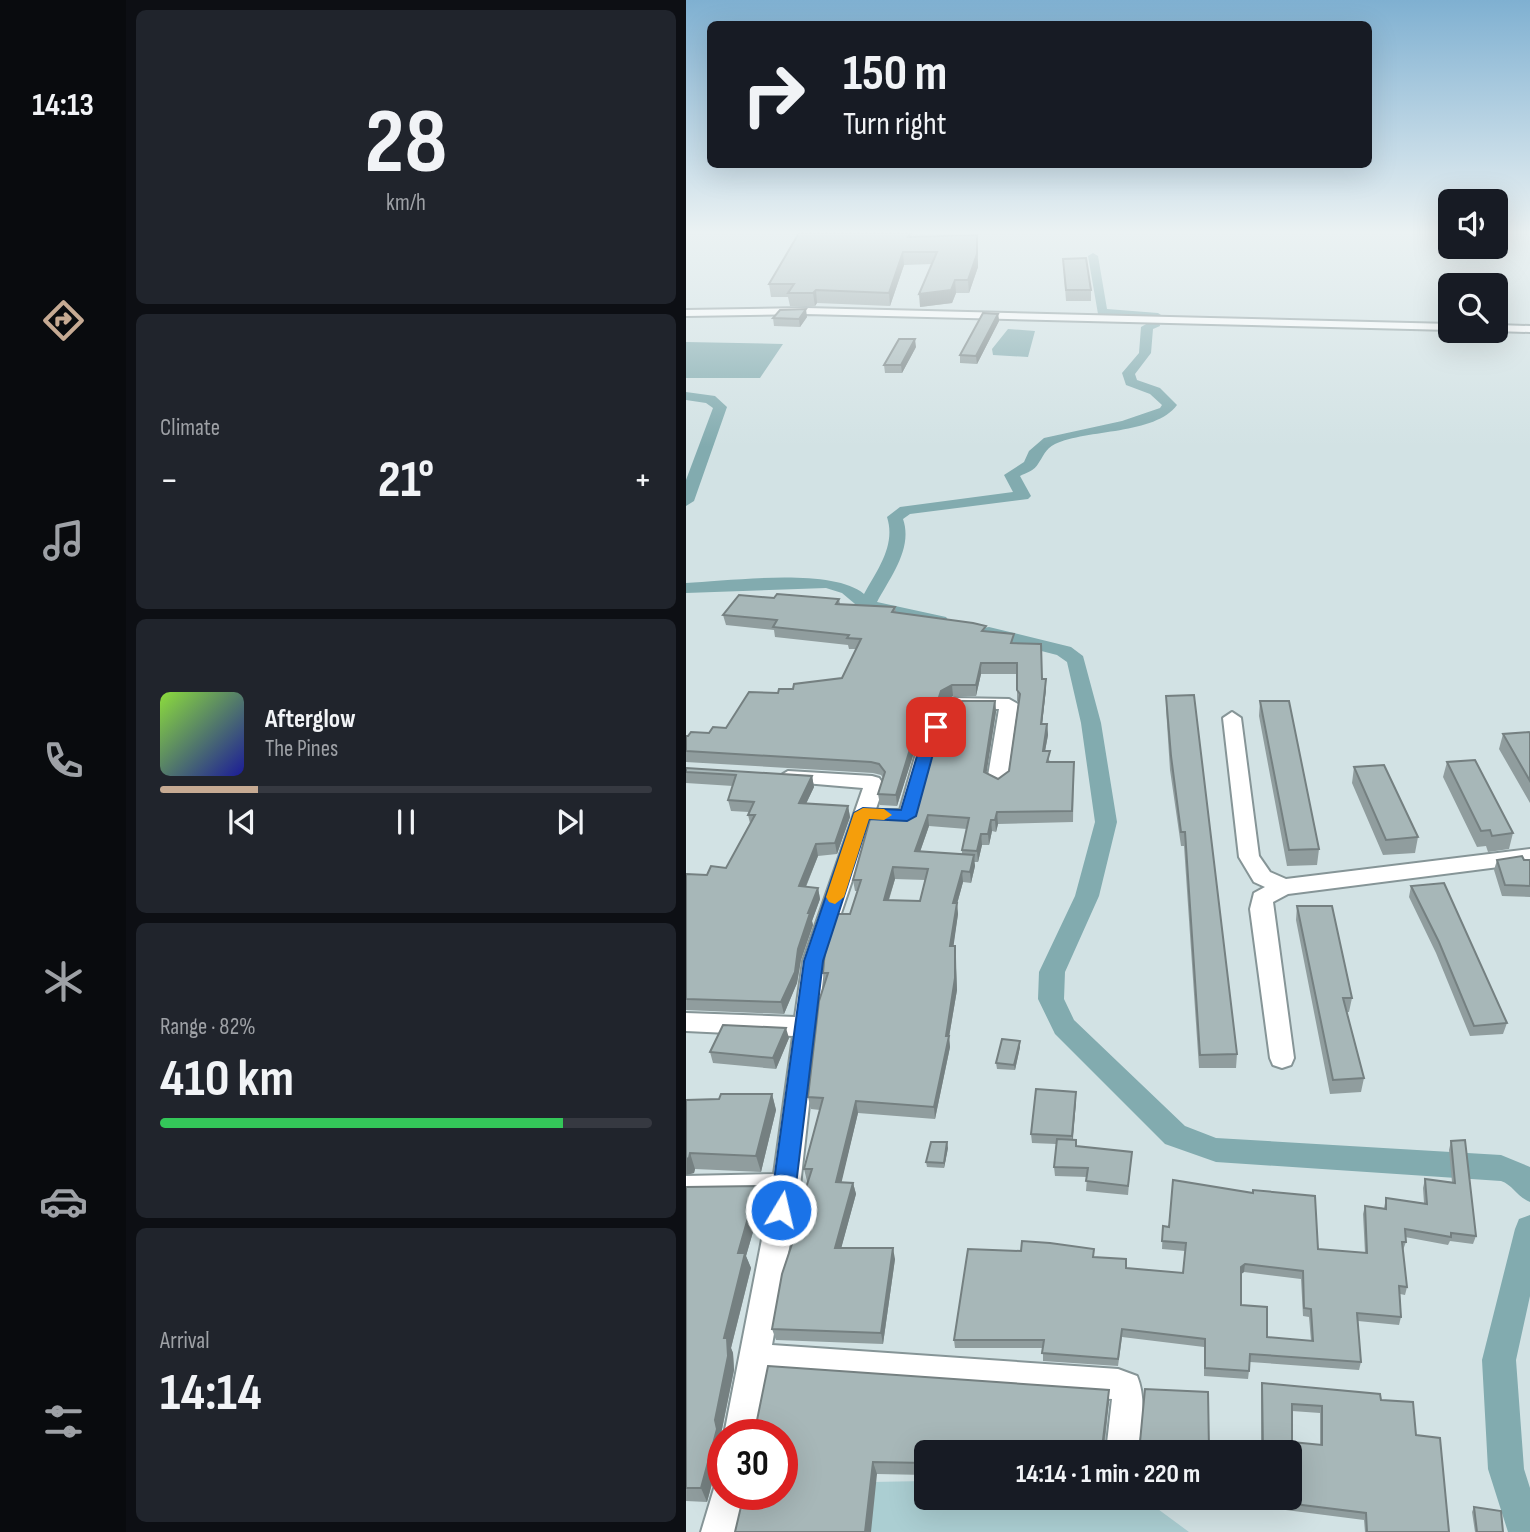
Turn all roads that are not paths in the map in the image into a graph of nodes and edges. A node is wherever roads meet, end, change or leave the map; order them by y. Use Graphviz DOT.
graph roads {
  1 [pos="686,313"];
  2 [pos="1438,327"];
  3 [pos="1508,328"];
  4 [pos="1530,329"];
  5 [pos="1232,718"];
  6 [pos="766,775"];
  7 [pos="998,782"];
  8 [pos="863,813"];
  9 [pos="1530,856"];
  10 [pos="1284,887"];
  11 [pos="686,1022"];
  12 [pos="804,1027"];
  13 [pos="1282,1058"];
  14 [pos="786,1186"];
  15 [pos="686,1188"];
  16 [pos="754,1359"];
  17 [pos="743,1419"];
  18 [pos="1123,1440"];
  19 [pos="724,1510"];
  20 [pos="718,1532"];
  1 -- 2 [label="street"];
  3 -- 4 [label="street"];
  5 -- 10 [label="street"];
  6 -- 8 [label="street"];
  7 -- 8 [label="street"];
  8 -- 12 [label="street"];
  9 -- 10 [label="street"];
  10 -- 13 [label="street"];
  11 -- 12 [label="street"];
  12 -- 14 [label="street"];
  14 -- 15 [label="street"];
  14 -- 16 [label="street"];
  16 -- 17 [label="street"];
  16 -- 18 [label="street"];
  19 -- 20 [label="street"];
}
